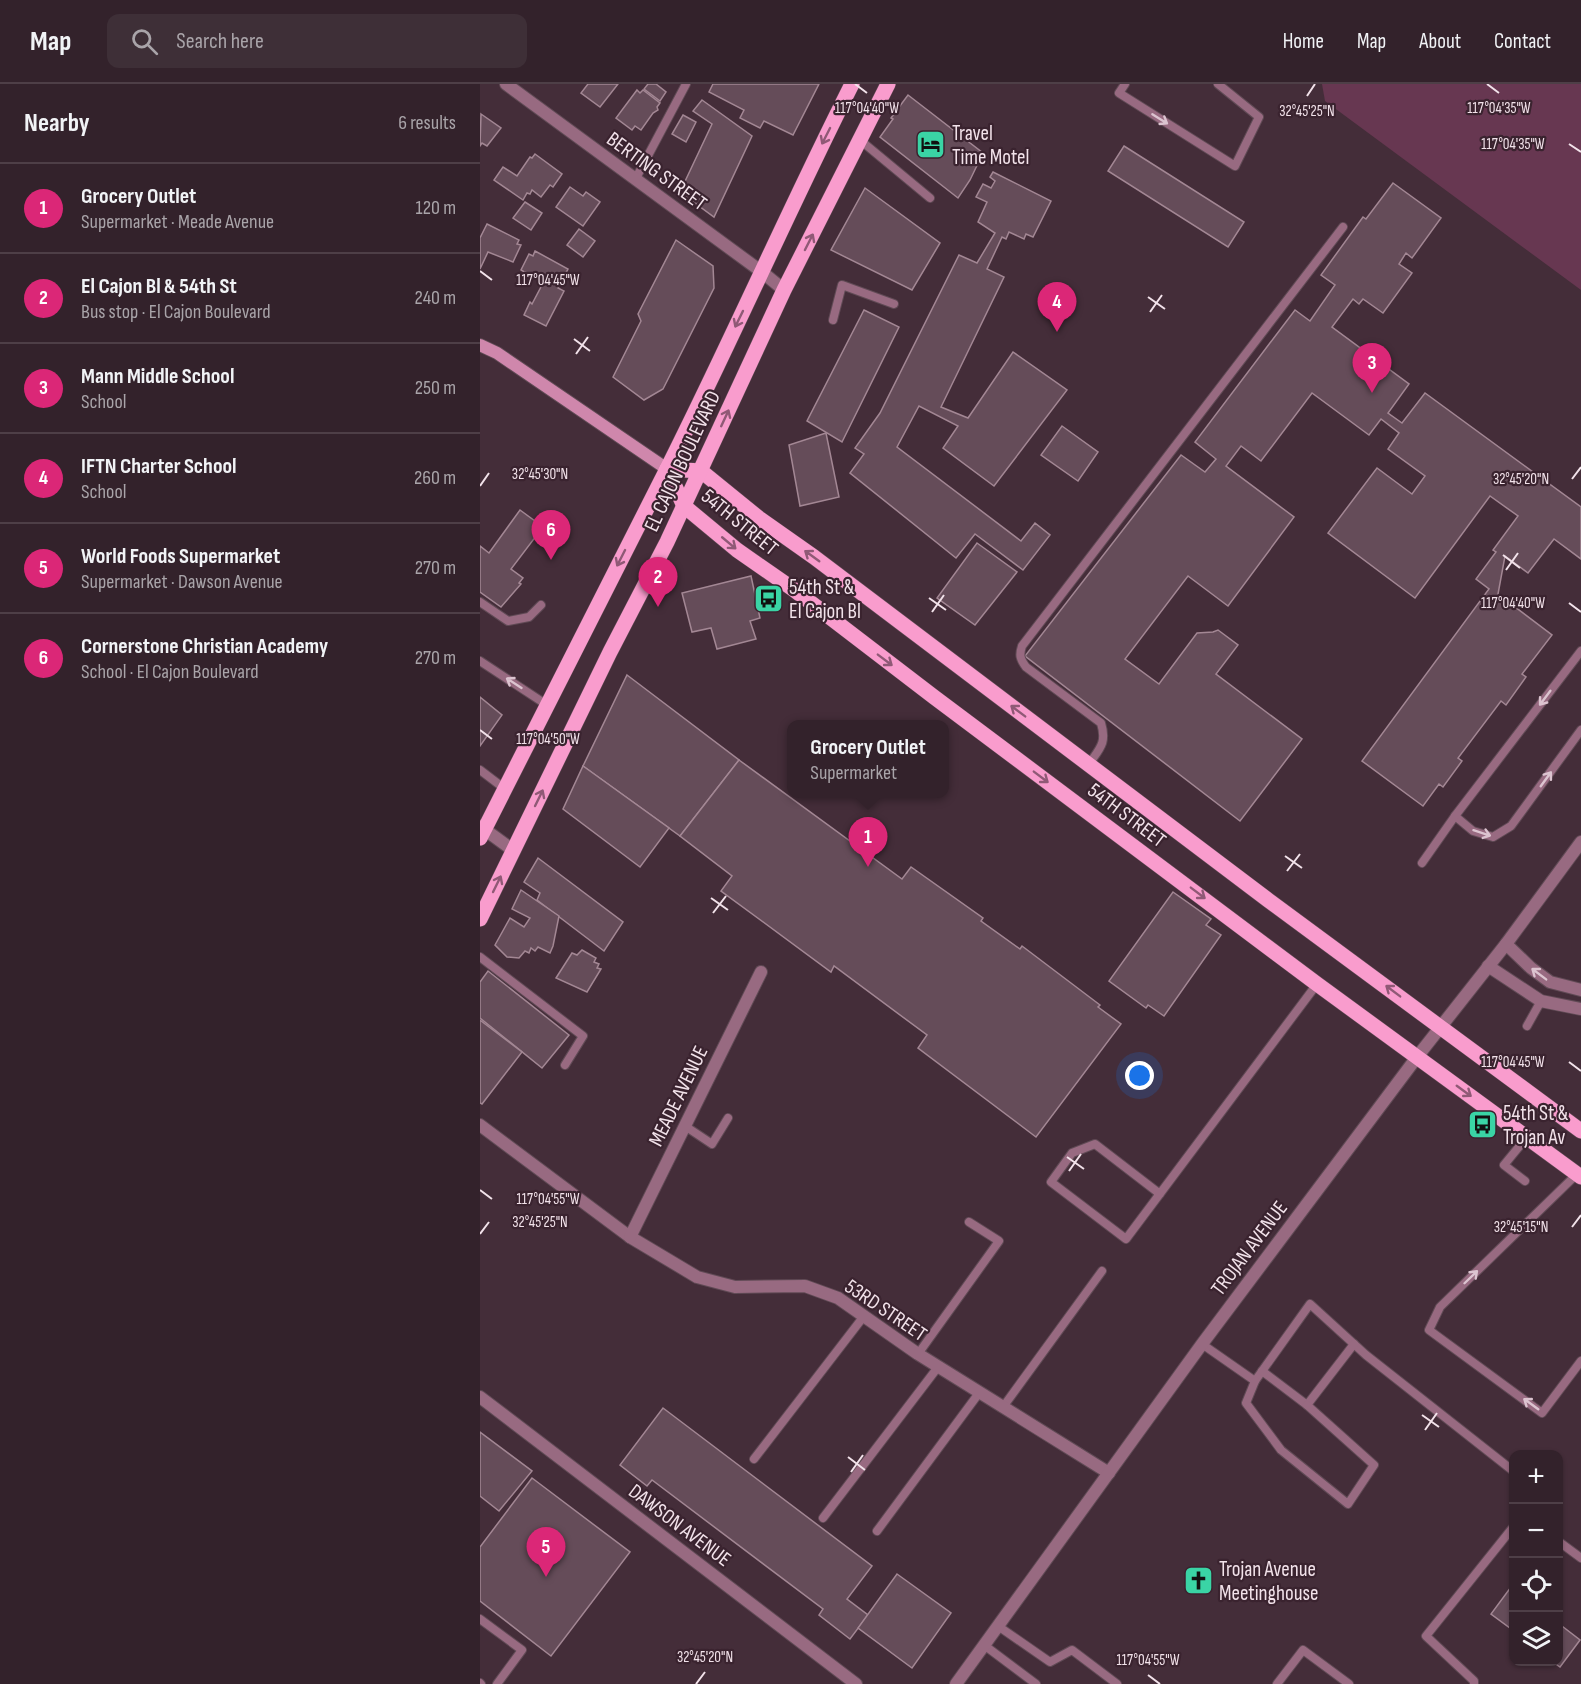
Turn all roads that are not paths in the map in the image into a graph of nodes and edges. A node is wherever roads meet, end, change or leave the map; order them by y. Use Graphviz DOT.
graph roads {
  1 [pos="506,84"];
  2 [pos="686,84"];
  3 [pos="852,84"];
  4 [pos="888,84"];
  5 [pos="1125,84"];
  6 [pos="1218,84"];
  7 [pos="860,140"];
  8 [pos="635,180"];
  9 [pos="930,198"];
  10 [pos="1343,227"];
  11 [pos="762,272"];
  12 [pos="784,290"];
  13 [pos="894,304"];
  14 [pos="832,320"];
  15 [pos="480,345"];
  16 [pos="667,469"];
  17 [pos="700,471"];
  18 [pos="684,506"];
  19 [pos="480,602"];
  20 [pos="541,605"];
  21 [pos="1581,651"];
  22 [pos="480,661"];
  23 [pos="547,705"];
  24 [pos="1581,730"];
  25 [pos="1089,764"];
  26 [pos="480,770"];
  27 [pos="505,789"];
  28 [pos="1455,816"];
  29 [pos="482,831"];
  30 [pos="1581,842"];
  31 [pos="514,850"];
  32 [pos="1422,863"];
  33 [pos="480,919"];
  34 [pos="1506,944"];
  35 [pos="480,957"];
  36 [pos="1488,966"];
  37 [pos="761,972"];
  38 [pos="1317,984"];
  39 [pos="1581,990"];
  40 [pos="1541,1001"];
  41 [pos="1581,1009"];
  42 [pos="1440,1026"];
  43 [pos="1527,1026"];
  44 [pos="1417,1057"];
  45 [pos="565,1065"];
  46 [pos="728,1118"];
  47 [pos="685,1126"];
  48 [pos="481,1128"];
  49 [pos="1581,1131"];
  50 [pos="1527,1137"];
  51 [pos="1579,1175"];
  52 [pos="1525,1181"];
  53 [pos="1160,1194"];
  54 [pos="969,1222"];
  55 [pos="630,1237"];
  56 [pos="1102,1271"];
  57 [pos="864,1316"];
  58 [pos="1202,1344"];
  59 [pos="1354,1344"];
  60 [pos="918,1354"];
  61 [pos="1581,1361"];
  62 [pos="938,1367"];
  63 [pos="1262,1371"];
  64 [pos="1255,1381"];
  65 [pos="979,1393"];
  66 [pos="480,1396"];
  67 [pos="1307,1405"];
  68 [pos="1003,1407"];
  69 [pos="754,1459"];
  70 [pos="1509,1468"];
  71 [pos="1109,1473"];
  72 [pos="823,1518"];
  73 [pos="877,1531"];
  74 [pos="1509,1532"];
  75 [pos="1563,1545"];
  76 [pos="1581,1558"];
  77 [pos="480,1619"];
  78 [pos="998,1626"];
  79 [pos="984,1646"];
  80 [pos="497,1684"];
  81 [pos="856,1684"];
  82 [pos="956,1684"];
  83 [pos="1036,1684"];
  84 [pos="1117,1684"];
  85 [pos="1277,1684"];
  86 [pos="1349,1684"];
  87 [pos="1474,1684"];
  1 -- 8 [label="street, BERTING STREET"];
  2 -- 8 [label="lane"];
  3 -- 11 [label="main road, EL CAJON BOULEVARD, one-way"];
  4 -- 7 [label="main road, EL CAJON BOULEVARD"];
  5 -- 6 [label="lane, one-way"];
  7 -- 9 [label="lane"];
  12 -- 7 [label="main road, EL CAJON BOULEVARD, one-way"];
  8 -- 11 [label="street, BERTING STREET"];
  10 -- 25 [label="lane"];
  11 -- 12 [label="street, BERTING STREET"];
  11 -- 16 [label="main road, EL CAJON BOULEVARD, one-way"];
  17 -- 12 [label="main road, EL CAJON BOULEVARD, one-way"];
  13 -- 14 [label="lane"];
  15 -- 16 [label="main road"];
  16 -- 17 [label="main road, 54TH STREET"];
  16 -- 18 [label="main road, 54TH STREET"];
  16 -- 23 [label="main road, EL CAJON BOULEVARD, one-way"];
  17 -- 18 [label="main road, EL CAJON BOULEVARD"];
  25 -- 17 [label="main road, 54TH STREET, one-way"];
  31 -- 18 [label="main road, EL CAJON BOULEVARD, one-way"];
  18 -- 38 [label="main road, 54TH STREET, one-way"];
  19 -- 20 [label="lane"];
  21 -- 28 [label="lane, one-way"];
  23 -- 22 [label="lane, one-way"];
  23 -- 27 [label="main road, EL CAJON BOULEVARD"];
  28 -- 24 [label="lane, one-way"];
  42 -- 25 [label="main road, 54TH STREET, one-way"];
  26 -- 27 [label="lane"];
  27 -- 29 [label="main road, EL CAJON BOULEVARD"];
  28 -- 32 [label="lane"];
  29 -- 31 [label="street"];
  30 -- 34 [label="street, TROJAN AVENUE"];
  33 -- 31 [label="main road, EL CAJON BOULEVARD, one-way"];
  34 -- 36 [label="street, TROJAN AVENUE"];
  39 -- 34 [label="street, one-way"];
  35 -- 45 [label="lane"];
  36 -- 40 [label="street"];
  36 -- 42 [label="street, TROJAN AVENUE"];
  37 -- 47 [label="street, MEADE AVENUE"];
  38 -- 44 [label="main road, 54TH STREET"];
  38 -- 53 [label="lane"];
  40 -- 41 [label="street"];
  40 -- 43 [label="lane"];
  42 -- 44 [label="street, TROJAN AVENUE"];
  42 -- 49 [label="main road, 54TH STREET"];
  44 -- 50 [label="main road, 54TH STREET, one-way"];
  44 -- 58 [label="street, TROJAN AVENUE"];
  46 -- 47 [label="lane"];
  47 -- 55 [label="street, MEADE AVENUE"];
  48 -- 55 [label="street, 53RD STREET"];
  50 -- 51 [label="main road, 54TH STREET"];
  50 -- 52 [label="lane"];
  61 -- 51 [label="lane, one-way"];
  53 -- 53 [label="lane"];
  54 -- 60 [label="lane"];
  55 -- 57 [label="street, 53RD STREET"];
  56 -- 68 [label="lane"];
  57 -- 60 [label="street, 53RD STREET"];
  57 -- 69 [label="lane"];
  58 -- 64 [label="lane"];
  58 -- 71 [label="street, TROJAN AVENUE"];
  59 -- 63 [label="lane"];
  59 -- 67 [label="lane"];
  59 -- 70 [label="lane"];
  60 -- 62 [label="street, 53RD STREET"];
  62 -- 65 [label="street, 53RD STREET"];
  62 -- 72 [label="lane"];
  63 -- 64 [label="lane"];
  63 -- 67 [label="lane"];
  64 -- 67 [label="lane"];
  65 -- 68 [label="street, 53RD STREET"];
  65 -- 73 [label="lane"];
  66 -- 81 [label="street, DAWSON AVENUE"];
  68 -- 71 [label="street, 53RD STREET"];
  71 -- 78 [label="street, TROJAN AVENUE"];
  74 -- 87 [label="lane"];
  75 -- 76 [label="lane"];
  77 -- 80 [label="lane"];
  78 -- 79 [label="street, TROJAN AVENUE"];
  78 -- 84 [label="lane"];
  79 -- 82 [label="street, TROJAN AVENUE"];
  79 -- 83 [label="lane"];
  85 -- 86 [label="lane"];
}
